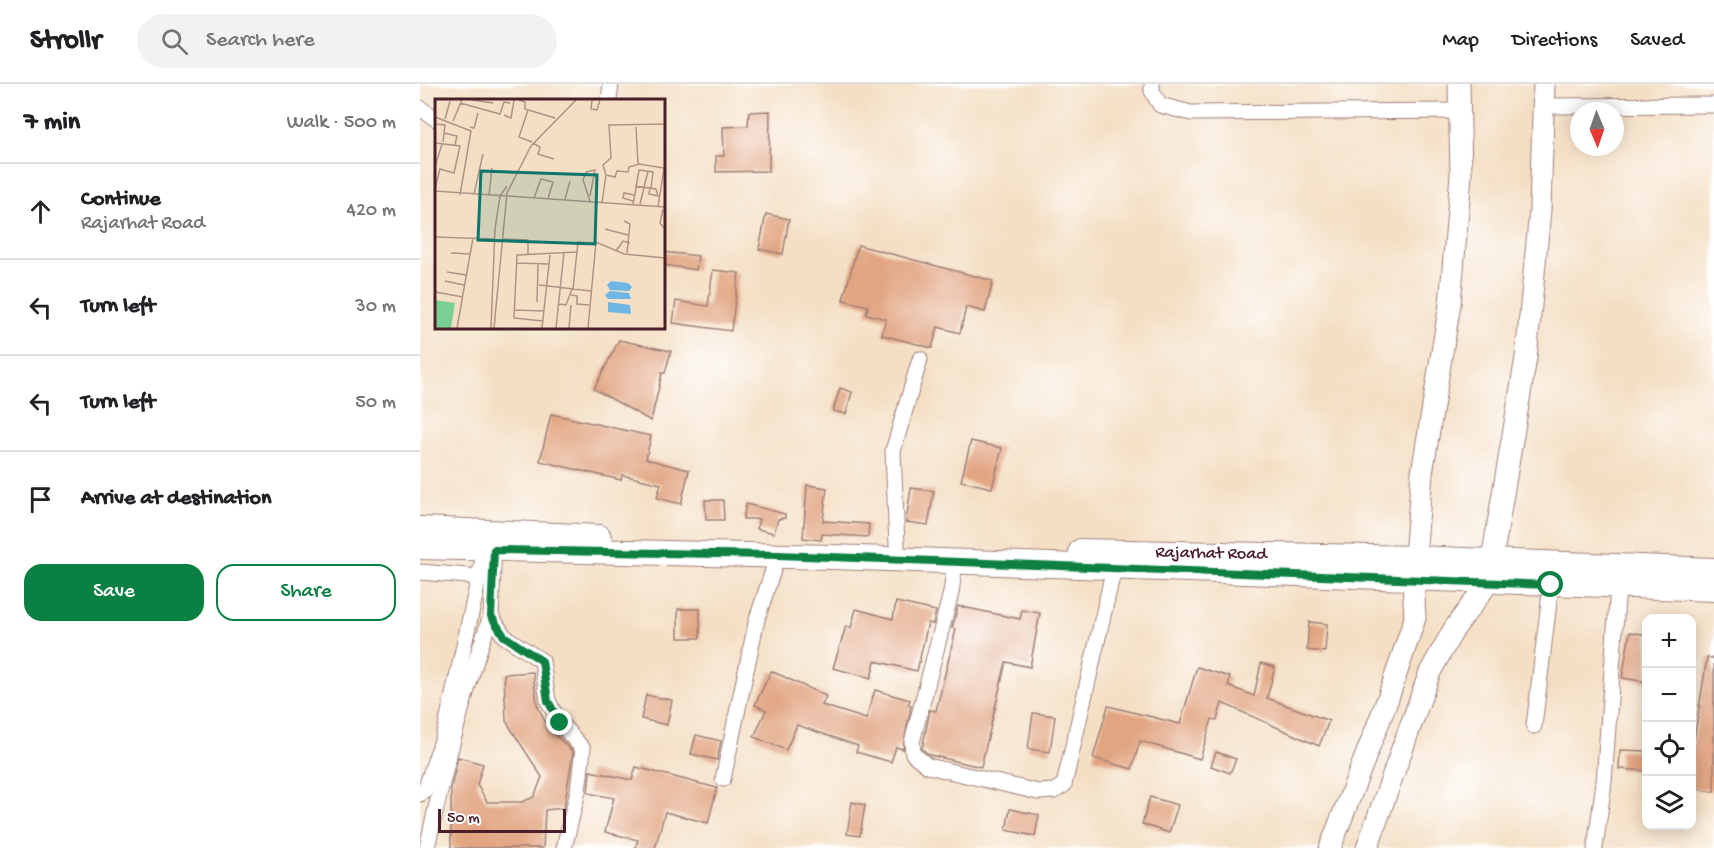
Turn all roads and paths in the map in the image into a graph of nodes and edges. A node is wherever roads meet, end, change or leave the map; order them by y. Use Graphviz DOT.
graph roads {
  1 [pos="611,84"];
  2 [pos="1152,84"];
  3 [pos="1459,84"];
  4 [pos="1544,84"];
  5 [pos="609,99"];
  6 [pos="1714,105"];
  7 [pos="1544,106"];
  8 [pos="420,108"];
  9 [pos="1460,111"];
  10 [pos="435,118"];
  11 [pos="920,359"];
  12 [pos="420,529"];
  13 [pos="491,543"];
  14 [pos="897,546"];
  15 [pos="420,547"];
  16 [pos="778,555"];
  17 [pos="955,562"];
  18 [pos="1114,568"];
  19 [pos="1415,569"];
  20 [pos="1714,570"];
  21 [pos="420,572"];
  22 [pos="1491,572"];
  23 [pos="480,577"];
  24 [pos="1551,585"];
  25 [pos="1618,587"];
  26 [pos="1714,589"];
  27 [pos="491,616"];
  28 [pos="1534,726"];
  29 [pos="723,779"];
  30 [pos="420,794"];
  31 [pos="428,848"];
  32 [pos="564,848"];
  33 [pos="1330,848"];
  34 [pos="1367,848"];
  35 [pos="1595,848"];
  1 -- 5 [label="street"];
  2 -- 9 [label="street"];
  3 -- 9 [label="main road"];
  4 -- 7 [label="main road"];
  6 -- 7 [label="street"];
  7 -- 22 [label="main road"];
  8 -- 10 [label="street"];
  9 -- 19 [label="main road"];
  11 -- 14 [label="street"];
  12 -- 13 [label="main road, Rajarhat Road"];
  13 -- 14 [label="main road, Rajarhat Road"];
  13 -- 15 [label="main road, Rajarhat Road"];
  13 -- 16 [label="main road, Rajarhat Road"];
  13 -- 23 [label="street"];
  13 -- 27 [label="street"];
  14 -- 19 [label="main road, Rajarhat Road"];
  16 -- 17 [label="main road, Rajarhat Road"];
  16 -- 29 [label="street"];
  17 -- 18 [label="main road, Rajarhat Road"];
  17 -- 18 [label="street"];
  18 -- 19 [label="main road, Rajarhat Road"];
  19 -- 22 [label="main road, Rajarhat Road"];
  19 -- 33 [label="main road"];
  20 -- 22 [label="main road, Rajarhat Road"];
  21 -- 23 [label="street"];
  22 -- 24 [label="main road, Rajarhat Road"];
  22 -- 34 [label="main road"];
  23 -- 30 [label="street"];
  24 -- 25 [label="main road, Rajarhat Road"];
  24 -- 28 [label="street"];
  25 -- 26 [label="main road, Rajarhat Road"];
  25 -- 35 [label="street"];
  27 -- 31 [label="street"];
  27 -- 32 [label="street"];
}
